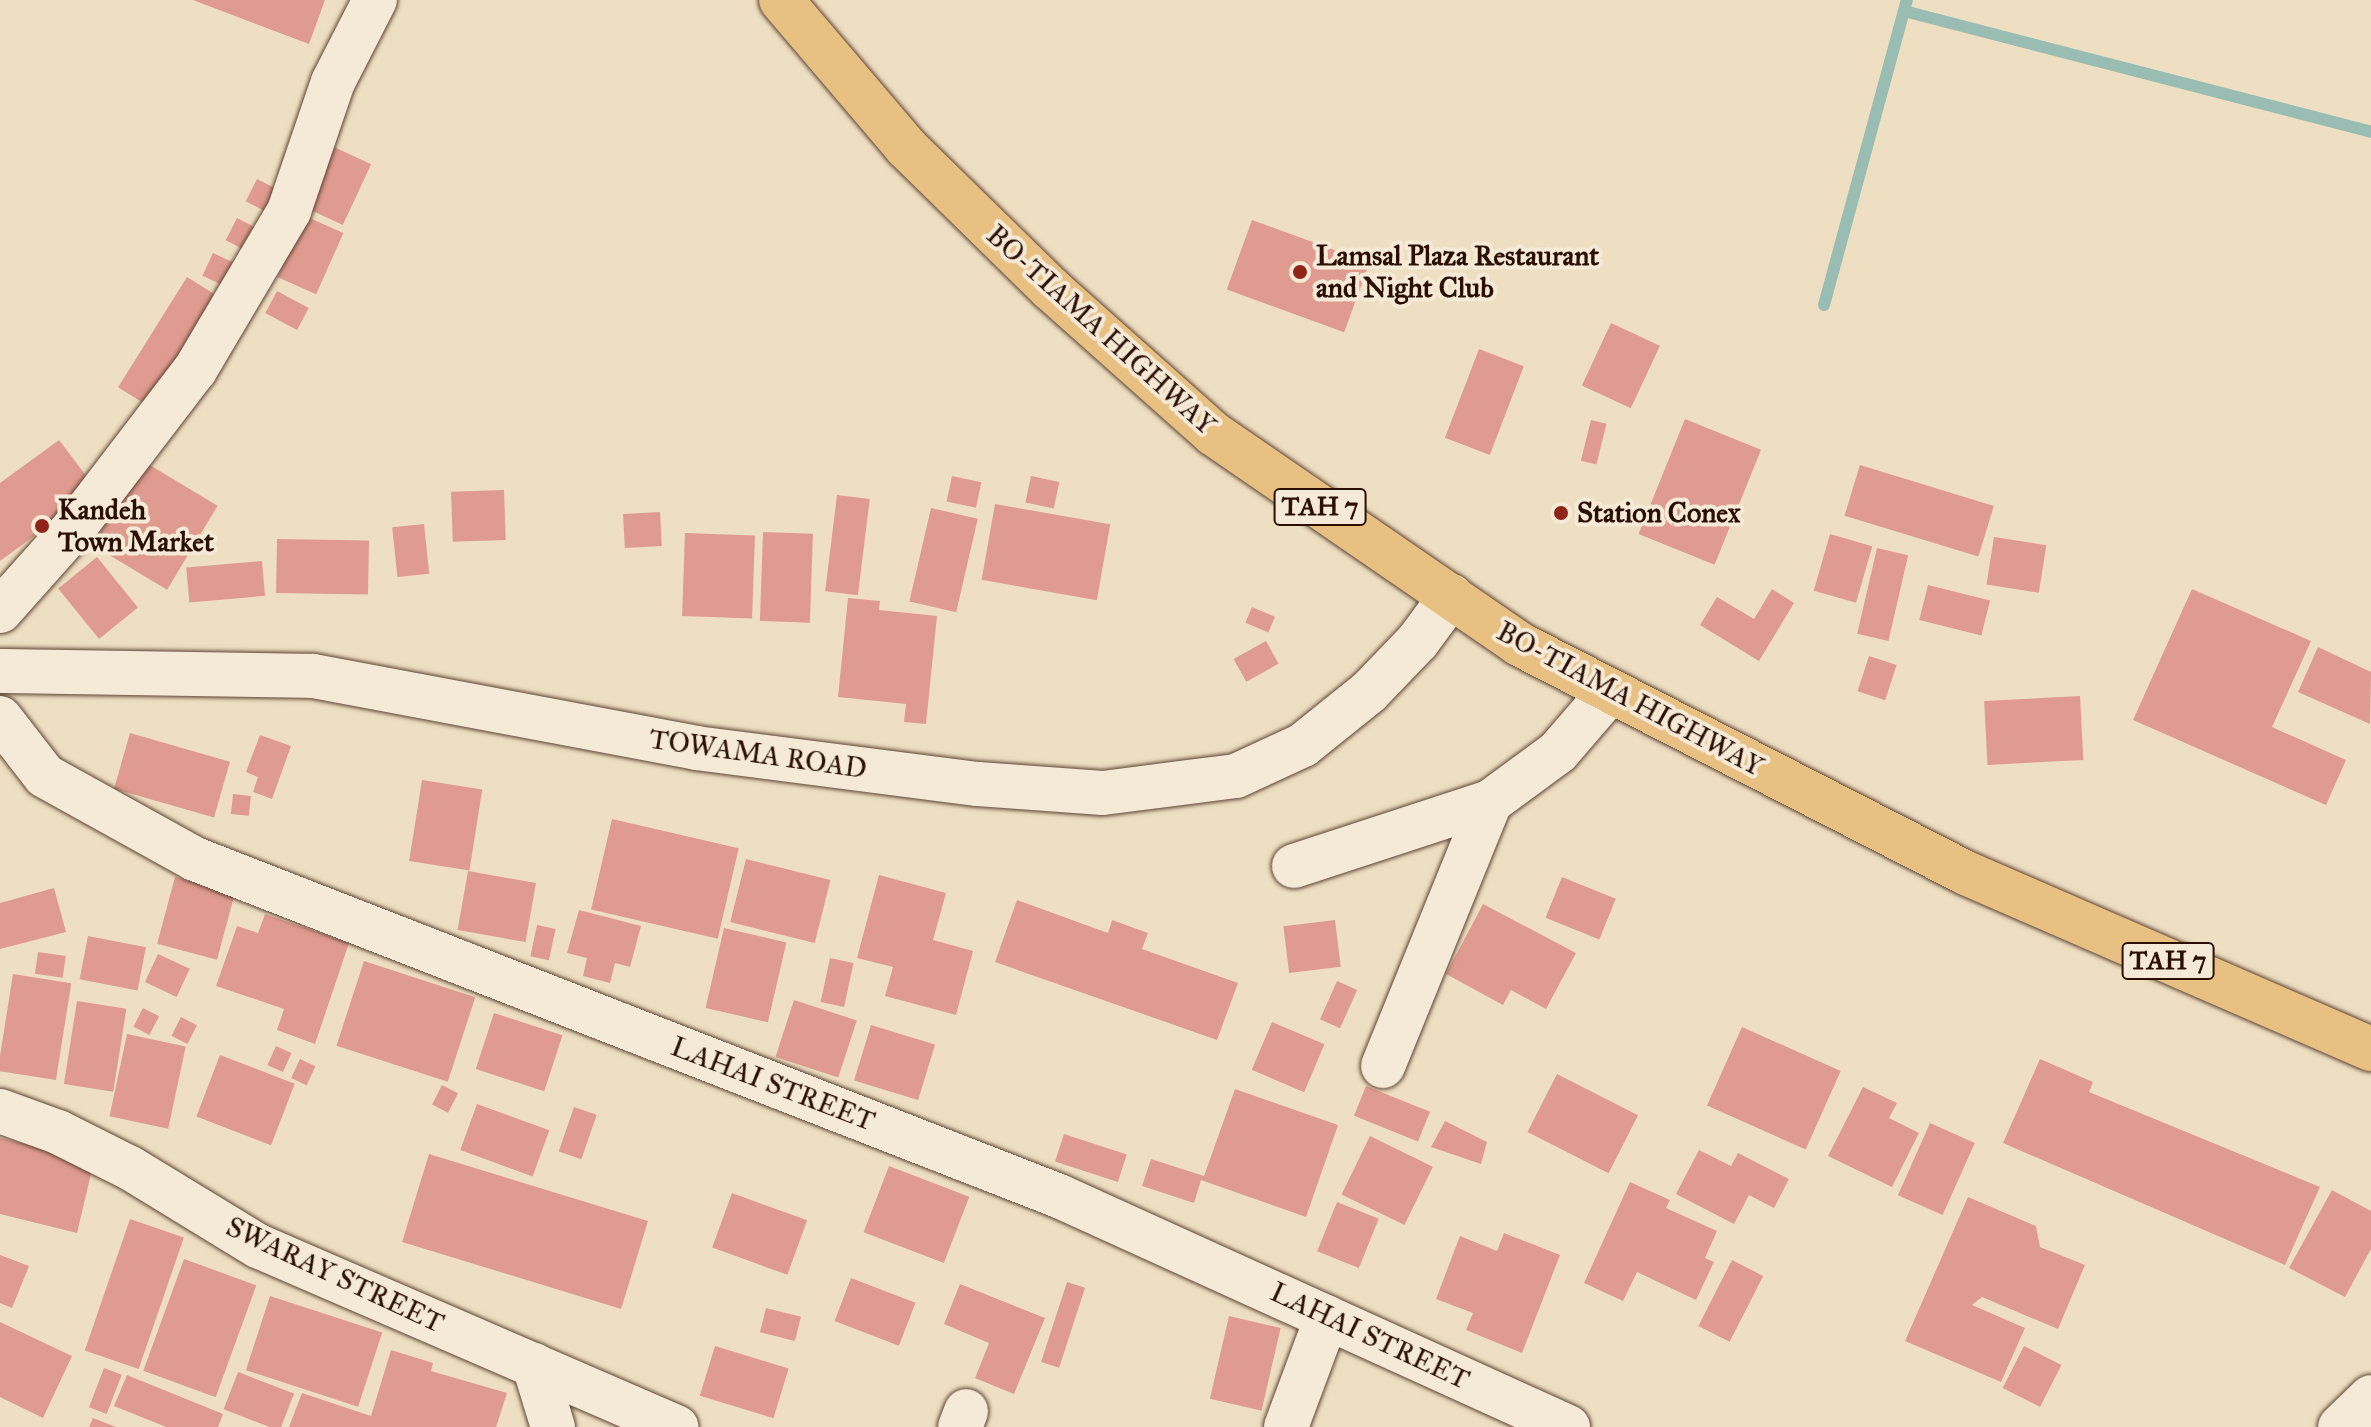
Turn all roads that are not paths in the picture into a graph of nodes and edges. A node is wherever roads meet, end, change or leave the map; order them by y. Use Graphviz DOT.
graph roads {
  1 [pos="375,0"];
  2 [pos="781,0"];
  3 [pos="1451,596"];
  4 [pos="0,611"];
  5 [pos="0,671"];
  6 [pos="1608,694"];
  7 [pos="0,718"];
  8 [pos="1490,802"];
  9 [pos="1294,866"];
  10 [pos="2371,1049"];
  11 [pos="1383,1066"];
  12 [pos="0,1111"];
  13 [pos="1327,1317"];
  14 [pos="534,1365"];
  15 [pos="2371,1397"];
  16 [pos="553,1427"];
  17 [pos="676,1427"];
  18 [pos="1286,1427"];
  19 [pos="1568,1427"];
  20 [pos="2340,1427"];
  1 -- 4 [label="street"];
  2 -- 3 [label="highway, BO-TIAMA HIGHWAY / TAH 7"];
  3 -- 5 [label="street, TOWAMA ROAD"];
  3 -- 6 [label="highway, BO-TIAMA HIGHWAY / TAH 7"];
  6 -- 8 [label="street"];
  6 -- 10 [label="highway, BO-TIAMA HIGHWAY / TAH 7"];
  7 -- 13 [label="street, LAHAI STREET"];
  8 -- 9 [label="street"];
  8 -- 11 [label="street"];
  12 -- 14 [label="street, SWARAY STREET"];
  13 -- 18 [label="street"];
  13 -- 19 [label="street, LAHAI STREET"];
  14 -- 16 [label="street"];
  14 -- 17 [label="street, SWARAY STREET"];
  15 -- 20 [label="street"];
}
